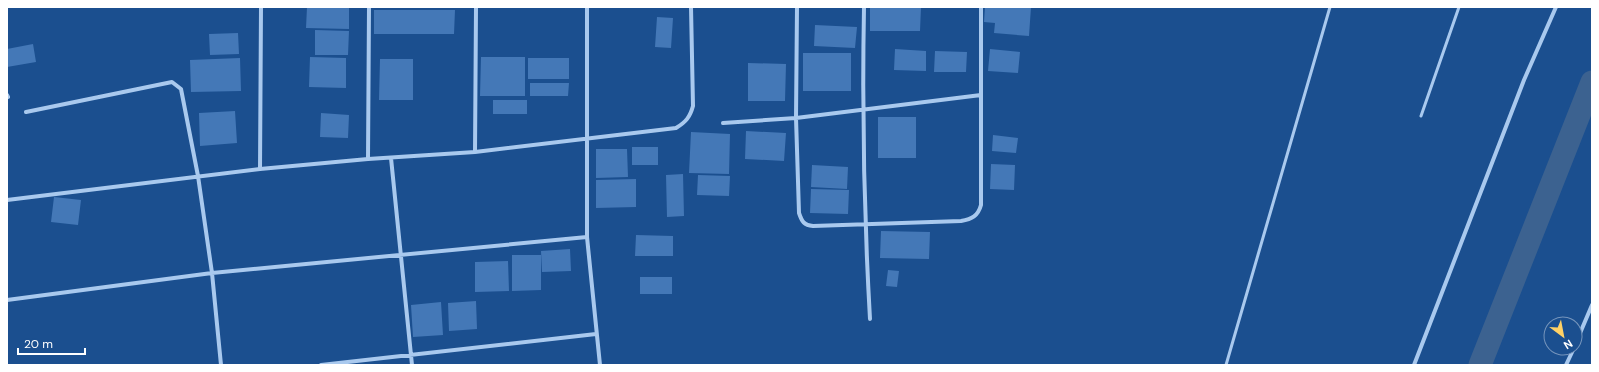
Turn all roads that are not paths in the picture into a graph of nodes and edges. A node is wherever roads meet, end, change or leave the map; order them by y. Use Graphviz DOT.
graph roads {
  1 [pos="261,7"];
  2 [pos="369,7"];
  3 [pos="476,7"];
  4 [pos="587,7"];
  5 [pos="691,7"];
  6 [pos="798,7"];
  7 [pos="864,7"];
  8 [pos="981,7"];
  9 [pos="1330,7"];
  10 [pos="1459,7"];
  11 [pos="1556,7"];
  12 [pos="981,95"];
  13 [pos="862,109"];
  14 [pos="26,112"];
  15 [pos="1421,116"];
  16 [pos="796,118"];
  17 [pos="724,124"];
  18 [pos="588,140"];
  19 [pos="475,152"];
  20 [pos="391,158"];
  21 [pos="368,159"];
  22 [pos="260,169"];
  23 [pos="198,176"];
  24 [pos="7,200"];
  25 [pos="864,224"];
  26 [pos="587,237"];
  27 [pos="400,256"];
  28 [pos="212,273"];
  29 [pos="7,300"];
  30 [pos="1592,305"];
  31 [pos="870,319"];
  32 [pos="1583,326"];
  33 [pos="596,334"];
  34 [pos="411,355"];
  35 [pos="221,365"];
  36 [pos="321,365"];
  37 [pos="412,365"];
  38 [pos="600,365"];
  39 [pos="1226,365"];
  40 [pos="1414,365"];
  1 -- 22 [label="street"];
  2 -- 21 [label="street"];
  3 -- 19 [label="street"];
  4 -- 18 [label="street"];
  5 -- 18 [label="street"];
  6 -- 16 [label="street"];
  7 -- 13 [label="street"];
  8 -- 12 [label="street"];
  9 -- 39 [label="lane"];
  10 -- 15 [label="lane"];
  11 -- 40 [label="street"];
  12 -- 13 [label="street"];
  12 -- 25 [label="street"];
  13 -- 16 [label="street"];
  13 -- 25 [label="street"];
  14 -- 23 [label="street"];
  16 -- 17 [label="street"];
  16 -- 25 [label="street"];
  18 -- 19 [label="street"];
  18 -- 26 [label="street"];
  19 -- 20 [label="street"];
  20 -- 21 [label="street"];
  20 -- 27 [label="street"];
  21 -- 22 [label="street"];
  22 -- 23 [label="street"];
  23 -- 24 [label="street"];
  23 -- 28 [label="street"];
  25 -- 31 [label="street"];
  26 -- 27 [label="street"];
  26 -- 33 [label="street"];
  27 -- 28 [label="street"];
  27 -- 34 [label="street"];
  28 -- 29 [label="street"];
  28 -- 35 [label="street"];
  30 -- 32 [label="street"];
  33 -- 34 [label="street"];
  33 -- 38 [label="street"];
  34 -- 36 [label="street"];
  34 -- 37 [label="street"];
}
